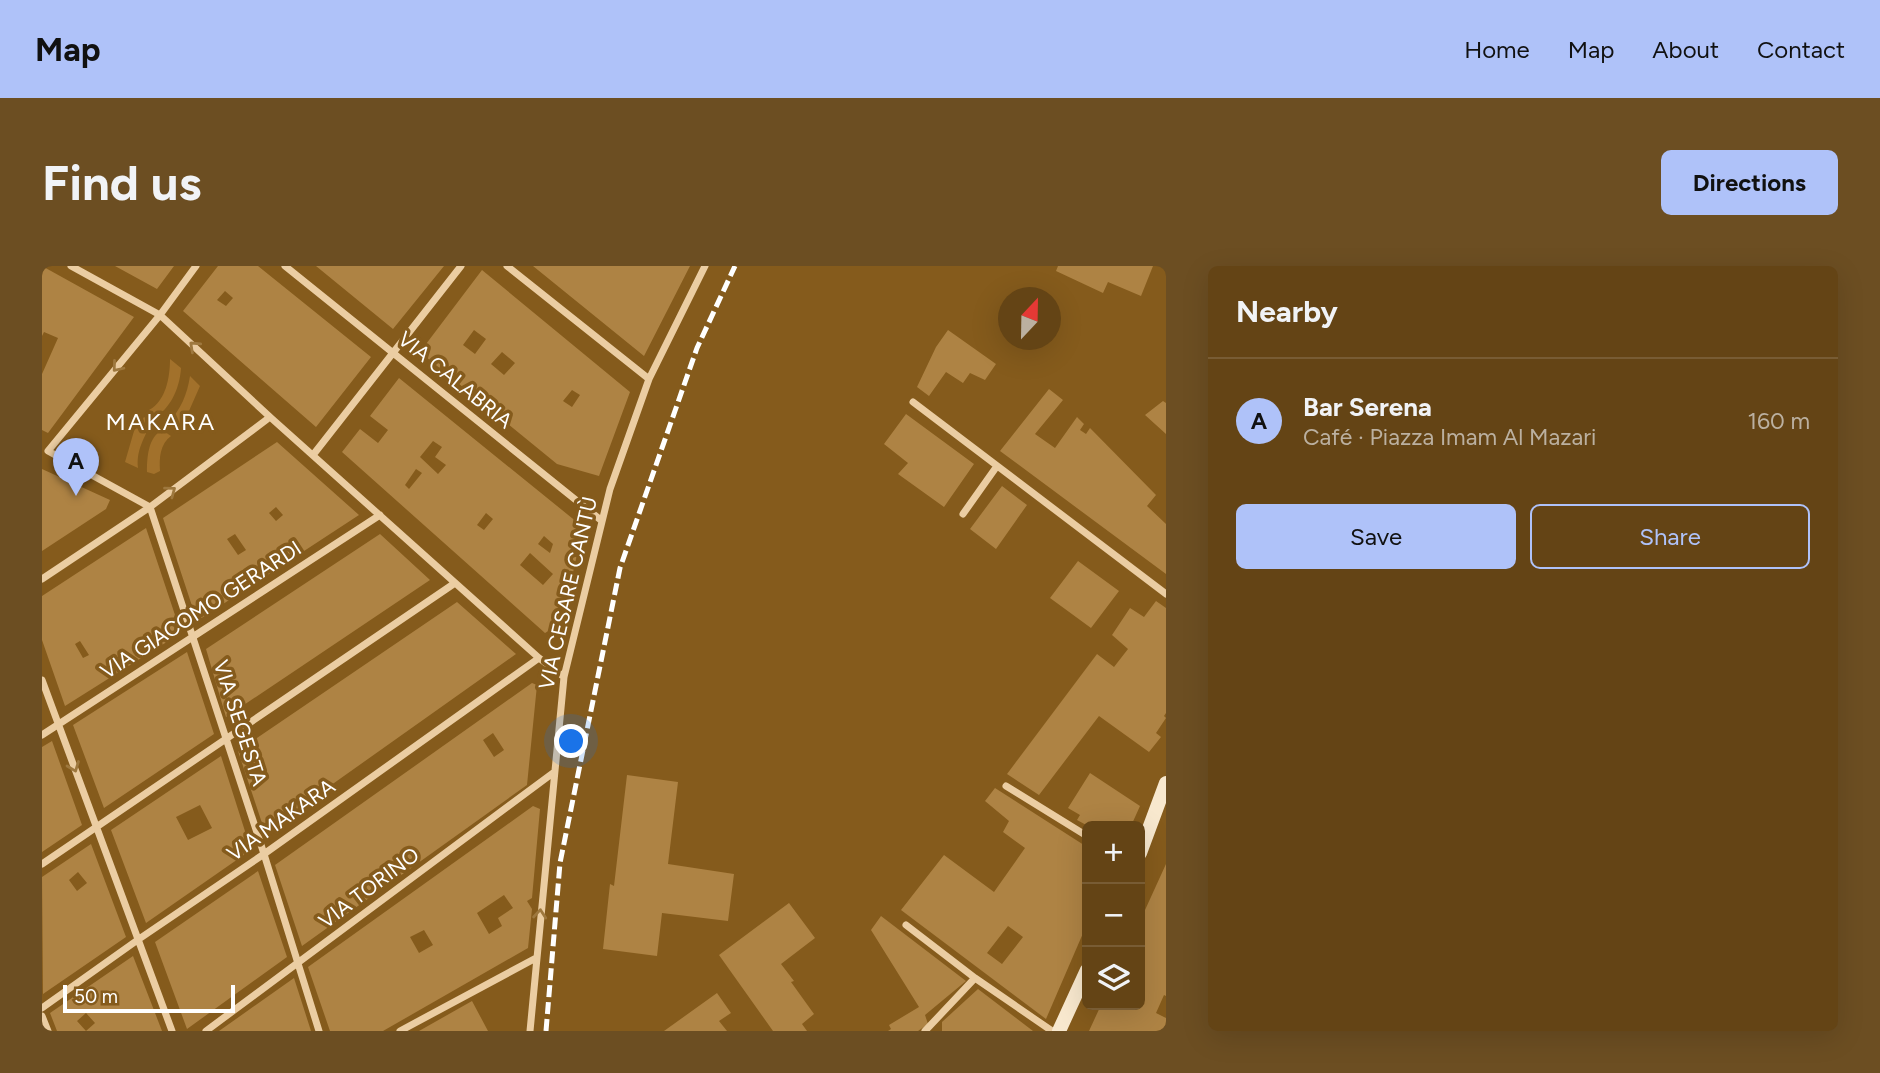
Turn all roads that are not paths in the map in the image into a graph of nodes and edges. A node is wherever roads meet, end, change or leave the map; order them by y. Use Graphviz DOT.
graph roads {
  1 [pos="71,266"];
  2 [pos="196,266"];
  3 [pos="285,266"];
  4 [pos="461,266"];
  5 [pos="507,266"];
  6 [pos="705,266"];
  7 [pos="160,315"];
  8 [pos="393,353"];
  9 [pos="649,379"];
  10 [pos="913,402"];
  11 [pos="270,417"];
  12 [pos="45,449"];
  13 [pos="313,455"];
  14 [pos="997,466"];
  15 [pos="150,508"];
  16 [pos="963,513"];
  17 [pos="380,515"];
  18 [pos="602,521"];
  19 [pos="42,579"];
  20 [pos="456,583"];
  21 [pos="1166,594"];
  22 [pos="193,637"];
  23 [pos="539,658"];
  24 [pos="564,677"];
  25 [pos="42,680"];
  26 [pos="58,724"];
  27 [pos="42,735"];
  28 [pos="226,738"];
  29 [pos="553,773"];
  30 [pos="1166,783"];
  31 [pos="1006,786"];
  32 [pos="97,827"];
  33 [pos="1082,833"];
  34 [pos="1145,840"];
  35 [pos="264,854"];
  36 [pos="42,864"];
  37 [pos="905,925"];
  38 [pos="139,939"];
  39 [pos="536,958"];
  40 [pos="296,964"];
  41 [pos="975,978"];
  42 [pos="1082,981"];
  43 [pos="42,1008"];
  44 [pos="42,1016"];
  45 [pos="930,1030"];
  46 [pos="48,1031"];
  47 [pos="172,1031"];
  48 [pos="206,1031"];
  49 [pos="318,1031"];
  50 [pos="400,1031"];
  51 [pos="530,1031"];
  52 [pos="1052,1031"];
  53 [pos="1059,1031"];
  1 -- 7 [label="street"];
  2 -- 7 [label="street"];
  3 -- 8 [label="street, VIA CALABRIA"];
  4 -- 8 [label="street"];
  5 -- 9 [label="street"];
  6 -- 9 [label="street, VIA CESARE CANTÙ"];
  11 -- 7 [label="street, one-way"];
  7 -- 12 [label="street, one-way"];
  8 -- 13 [label="street"];
  8 -- 18 [label="street, VIA CALABRIA"];
  9 -- 18 [label="street, VIA CESARE CANTÙ"];
  10 -- 14 [label="street"];
  11 -- 13 [label="street"];
  15 -- 11 [label="street, one-way"];
  12 -- 15 [label="street"];
  13 -- 17 [label="street"];
  14 -- 16 [label="street"];
  14 -- 21 [label="street"];
  15 -- 19 [label="street"];
  15 -- 22 [label="street, VIA SEGESTA"];
  17 -- 20 [label="street"];
  17 -- 22 [label="street, VIA GIACOMO GERARDI"];
  18 -- 24 [label="street, VIA CESARE CANTÙ"];
  20 -- 23 [label="street"];
  20 -- 28 [label="street"];
  22 -- 26 [label="street, VIA GIACOMO GERARDI"];
  22 -- 28 [label="street, VIA SEGESTA"];
  23 -- 24 [label="street"];
  23 -- 35 [label="street, VIA MAKARA"];
  24 -- 29 [label="street, VIA CESARE CANTÙ"];
  25 -- 26 [label="street"];
  26 -- 27 [label="street, VIA GIACOMO GERARDI"];
  26 -- 32 [label="street, one-way"];
  28 -- 32 [label="street"];
  28 -- 35 [label="street, VIA SEGESTA"];
  39 -- 29 [label="street, VIA CESARE CANTÙ, one-way"];
  29 -- 40 [label="street, VIA TORINO"];
  30 -- 34 [label="main road"];
  31 -- 33 [label="street"];
  32 -- 36 [label="street"];
  32 -- 38 [label="street"];
  35 -- 38 [label="street, VIA MAKARA"];
  35 -- 40 [label="street, VIA SEGESTA"];
  37 -- 41 [label="street"];
  38 -- 43 [label="street, VIA MAKARA"];
  38 -- 47 [label="street"];
  39 -- 50 [label="street"];
  39 -- 51 [label="street, VIA CESARE CANTÙ"];
  40 -- 48 [label="street, VIA TORINO"];
  40 -- 49 [label="street, VIA SEGESTA"];
  41 -- 45 [label="street"];
  41 -- 52 [label="street"];
  42 -- 53 [label="main road"];
  44 -- 46 [label="street"];
}
